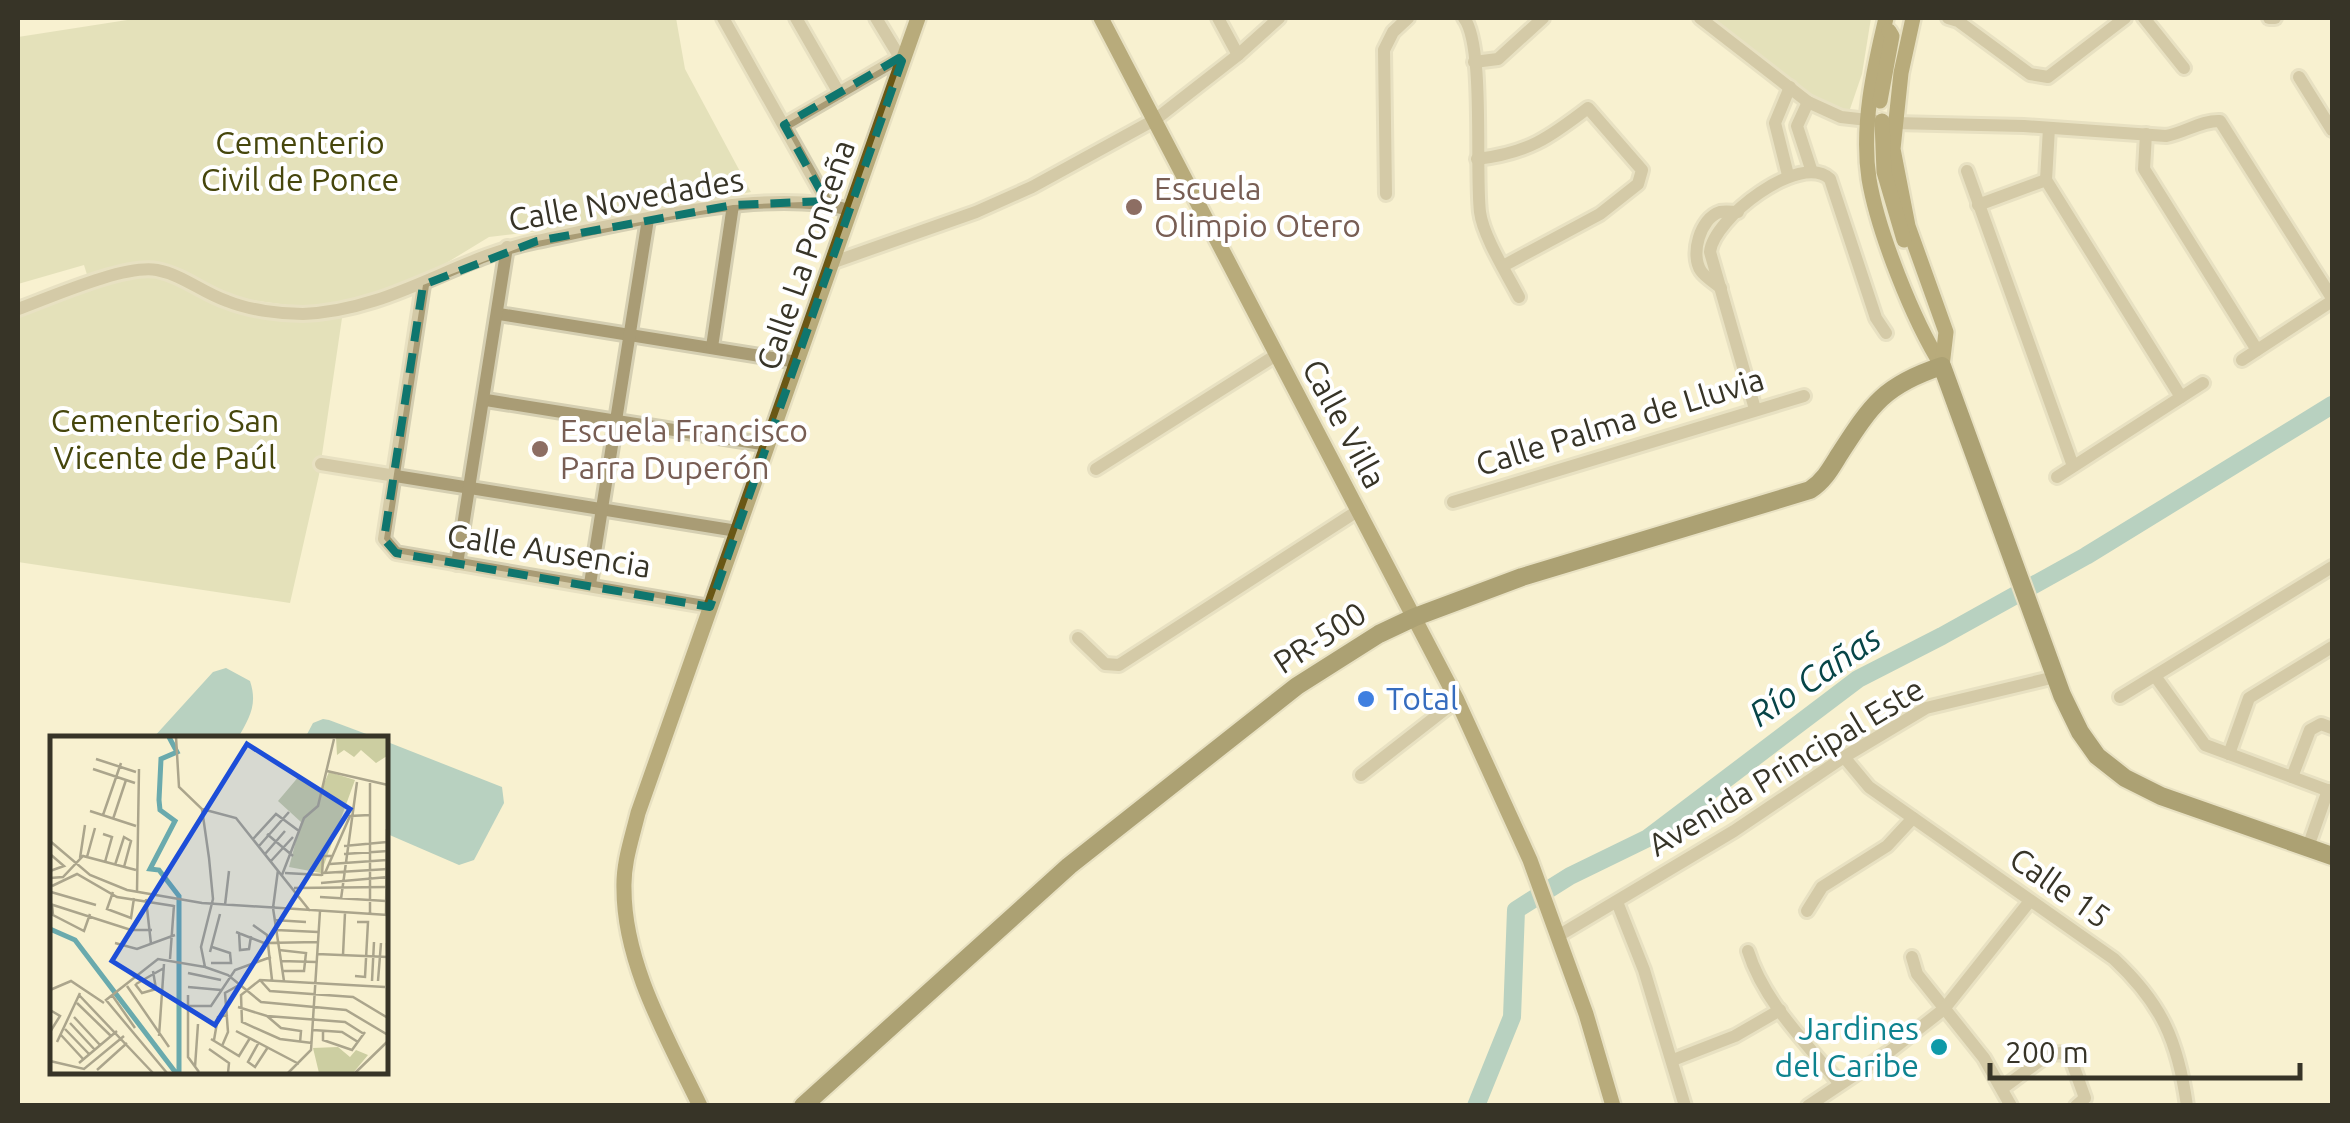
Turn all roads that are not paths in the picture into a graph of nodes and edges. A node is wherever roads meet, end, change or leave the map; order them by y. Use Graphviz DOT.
graph roads {
  1 [pos="723,18"];
  2 [pos="796,18"];
  3 [pos="876,18"];
  4 [pos="918,18"];
  5 [pos="1101,18"];
  6 [pos="1218,18"];
  7 [pos="1278,18"];
  8 [pos="1408,18"];
  9 [pos="1464,18"];
  10 [pos="1544,18"];
  11 [pos="1700,18"];
  12 [pos="1914,18"];
  13 [pos="1948,18"];
  14 [pos="2125,18"];
  15 [pos="2144,18"];
  16 [pos="1885,20"];
  17 [pos="1238,54"];
  18 [pos="901,60"];
  19 [pos="1474,62"];
  20 [pos="2174,64"];
  21 [pos="2299,77"];
  22 [pos="1790,86"];
  23 [pos="839,93"];
  24 [pos="1808,102"];
  25 [pos="1156,119"];
  26 [pos="1880,121"];
  27 [pos="784,125"];
  28 [pos="2049,128"];
  29 [pos="2332,130"];
  30 [pos="2146,134"];
  31 [pos="1477,159"];
  32 [pos="1811,170"];
  33 [pos="1967,172"];
  34 [pos="1788,175"];
  35 [pos="2046,180"];
  36 [pos="1386,194"];
  37 [pos="828,203"];
  38 [pos="733,206"];
  39 [pos="1978,206"];
  40 [pos="849,210"];
  41 [pos="648,219"];
  42 [pos="508,247"];
  43 [pos="831,263"];
  44 [pos="1503,266"];
  45 [pos="423,285"];
  46 [pos="1519,297"];
  47 [pos="2332,300"];
  48 [pos="18,309"];
  49 [pos="499,314"];
  50 [pos="1886,334"];
  51 [pos="631,335"];
  52 [pos="712,347"];
  53 [pos="2258,350"];
  54 [pos="1276,355"];
  55 [pos="2242,360"];
  56 [pos="797,362"];
  57 [pos="1942,366"];
  58 [pos="2203,383"];
  59 [pos="1804,396"];
  60 [pos="2181,397"];
  61 [pos="486,400"];
  62 [pos="1756,410"];
  63 [pos="616,422"];
  64 [pos="768,446"];
  65 [pos="320,464"];
  66 [pos="2073,466"];
  67 [pos="1096,469"];
  68 [pos="394,476"];
  69 [pos="2057,478"];
  70 [pos="470,487"];
  71 [pos="1453,502"];
  72 [pos="603,508"];
  73 [pos="1358,510"];
  74 [pos="736,531"];
  75 [pos="457,564"];
  76 [pos="2332,567"];
  77 [pos="590,584"];
  78 [pos="710,607"];
  79 [pos="1415,617"];
  80 [pos="1078,638"];
  81 [pos="2332,647"];
  82 [pos="2055,676"];
  83 [pos="2154,676"];
  84 [pos="2120,697"];
  85 [pos="1457,700"];
  86 [pos="2332,728"];
  87 [pos="2228,754"];
  88 [pos="1844,757"];
  89 [pos="1361,775"];
  90 [pos="2292,777"];
  91 [pos="2330,791"];
  92 [pos="1913,818"];
  93 [pos="2308,847"];
  94 [pos="2332,856"];
  95 [pos="2030,901"];
  96 [pos="1617,902"];
  97 [pos="1807,911"];
  98 [pos="1555,929"];
  99 [pos="1748,951"];
  100 [pos="1912,956"];
  101 [pos="1944,1009"];
  102 [pos="1780,1010"];
  103 [pos="1673,1060"];
  104 [pos="1840,1084"];
  105 [pos="2003,1088"];
  106 [pos="700,1106"];
  107 [pos="803,1106"];
  108 [pos="1613,1106"];
  109 [pos="1685,1106"];
  110 [pos="1808,1106"];
  111 [pos="2011,1106"];
  112 [pos="2076,1106"];
  113 [pos="2187,1106"];
  1 -- 27 [label="street"];
  2 -- 23 [label="street"];
  3 -- 18 [label="street"];
  4 -- 18 [label="main road, Calle La Ponceña"];
  5 -- 25 [label="main road, Calle Villa"];
  6 -- 17 [label="street"];
  7 -- 17 [label="street"];
  8 -- 36 [label="street"];
  9 -- 19 [label="street"];
  10 -- 19 [label="street"];
  11 -- 22 [label="street"];
  12 -- 26 [label="main road"];
  13 -- 14 [label="street"];
  15 -- 20 [label="street"];
  16 -- 26 [label="main road"];
  17 -- 25 [label="street"];
  18 -- 23 [label="street"];
  18 -- 40 [label="main road, Calle La Ponceña"];
  19 -- 31 [label="street"];
  21 -- 29 [label="street"];
  22 -- 24 [label="street"];
  22 -- 34 [label="street"];
  23 -- 27 [label="street"];
  24 -- 26 [label="street"];
  24 -- 32 [label="street"];
  25 -- 43 [label="street"];
  25 -- 54 [label="main road, Calle Villa"];
  26 -- 28 [label="street"];
  26 -- 57 [label="main road"];
  26 -- 57 [label="main road"];
  27 -- 37 [label="street"];
  28 -- 30 [label="street"];
  28 -- 35 [label="street"];
  30 -- 47 [label="street"];
  30 -- 53 [label="street"];
  31 -- 44 [label="street"];
  31 -- 44 [label="street"];
  32 -- 34 [label="street"];
  32 -- 50 [label="street"];
  33 -- 39 [label="street"];
  34 -- 62 [label="street"];
  35 -- 39 [label="street"];
  35 -- 60 [label="street"];
  37 -- 38 [label="street, Calle Novedades"];
  37 -- 40 [label="street, Calle Novedades"];
  38 -- 41 [label="street, Calle Novedades"];
  38 -- 52 [label="street"];
  39 -- 66 [label="street"];
  40 -- 43 [label="main road, Calle La Ponceña"];
  41 -- 42 [label="street, Calle Novedades"];
  41 -- 51 [label="street"];
  42 -- 45 [label="street, Calle Novedades"];
  42 -- 49 [label="street"];
  43 -- 56 [label="main road, Calle La Ponceña"];
  44 -- 46 [label="street"];
  45 -- 48 [label="street, Calle Novedades"];
  45 -- 68 [label="street"];
  47 -- 53 [label="street"];
  49 -- 51 [label="street"];
  49 -- 61 [label="street"];
  51 -- 52 [label="street"];
  51 -- 63 [label="street"];
  52 -- 56 [label="street"];
  53 -- 55 [label="street"];
  54 -- 67 [label="street"];
  54 -- 73 [label="main road, Calle Villa"];
  56 -- 64 [label="main road, Calle La Ponceña"];
  57 -- 79 [label="highway, PR-500 / PR-500"];
  57 -- 82 [label="highway"];
  58 -- 60 [label="street"];
  59 -- 62 [label="street, Calle Palma de Lluvia"];
  60 -- 66 [label="street"];
  61 -- 63 [label="street"];
  61 -- 70 [label="street"];
  62 -- 71 [label="street, Calle Palma de Lluvia"];
  63 -- 64 [label="street"];
  63 -- 72 [label="street"];
  64 -- 74 [label="main road, Calle La Ponceña"];
  65 -- 68 [label="street"];
  66 -- 69 [label="street"];
  68 -- 70 [label="street"];
  68 -- 75 [label="street, Calle Ausencia"];
  70 -- 72 [label="street"];
  70 -- 75 [label="street"];
  72 -- 74 [label="street"];
  72 -- 77 [label="street"];
  73 -- 79 [label="main road, Calle Villa"];
  73 -- 80 [label="street"];
  74 -- 78 [label="main road, Calle La Ponceña"];
  75 -- 77 [label="street, Calle Ausencia"];
  76 -- 83 [label="street"];
  77 -- 78 [label="street, Calle Ausencia"];
  78 -- 106 [label="main road, Calle La Ponceña"];
  79 -- 85 [label="main road, Calle Villa"];
  79 -- 107 [label="highway, PR-500 / PR-500"];
  81 -- 87 [label="street"];
  82 -- 88 [label="street, Avenida Principal Este"];
  82 -- 93 [label="highway"];
  83 -- 84 [label="street"];
  83 -- 87 [label="street"];
  85 -- 89 [label="street"];
  85 -- 98 [label="main road, Calle Villa"];
  86 -- 90 [label="street"];
  87 -- 90 [label="street"];
  88 -- 92 [label="street, Calle 15"];
  88 -- 96 [label="street, Avenida Principal Este"];
  90 -- 91 [label="street"];
  91 -- 93 [label="street"];
  92 -- 95 [label="street, Calle 15"];
  92 -- 97 [label="street"];
  93 -- 94 [label="highway"];
  95 -- 101 [label="street"];
  95 -- 113 [label="street, Calle 15"];
  96 -- 98 [label="street, Avenida Principal Este"];
  96 -- 103 [label="street"];
  98 -- 108 [label="main road, Calle Villa"];
  99 -- 102 [label="street"];
  100 -- 101 [label="street"];
  101 -- 104 [label="street"];
  101 -- 105 [label="street"];
  102 -- 103 [label="street"];
  102 -- 104 [label="street"];
  103 -- 109 [label="street"];
  104 -- 110 [label="street"];
  105 -- 111 [label="street"];
  105 -- 112 [label="street"];
}
